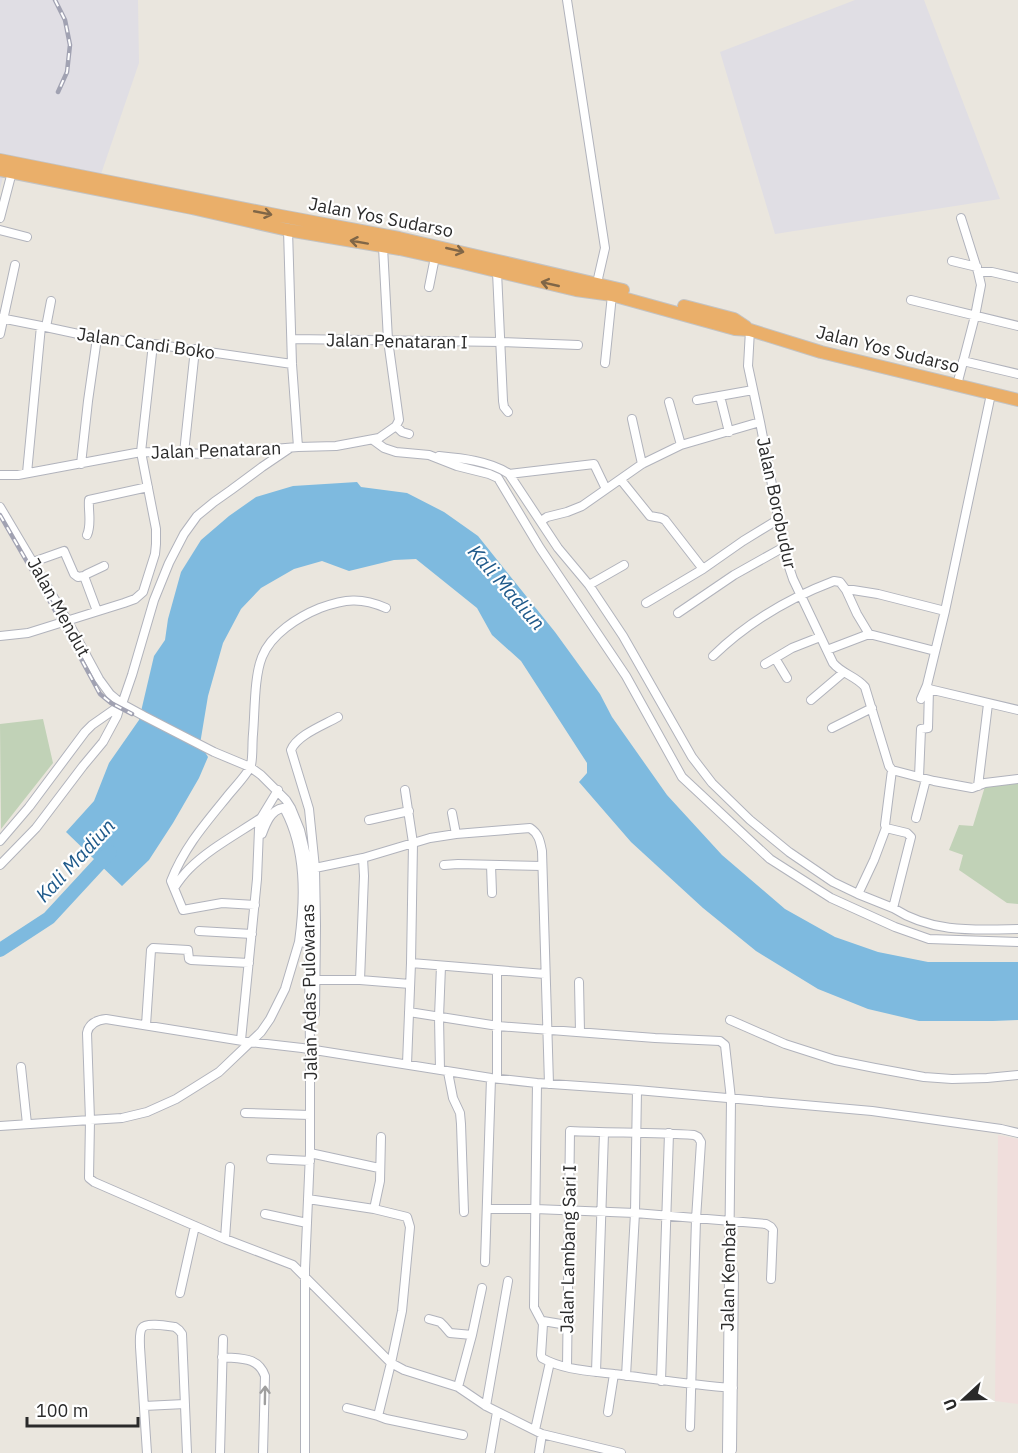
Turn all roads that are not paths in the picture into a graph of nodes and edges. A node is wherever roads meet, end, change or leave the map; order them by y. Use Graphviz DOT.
graph roads {
  1 [pos="567,0"];
  2 [pos="0,160"];
  3 [pos="6,171"];
  4 [pos="193,203"];
  5 [pos="0,218"];
  6 [pos="961,218"];
  7 [pos="0,230"];
  8 [pos="288,230"];
  9 [pos="27,237"];
  10 [pos="383,247"];
  11 [pos="435,257"];
  12 [pos="952,261"];
  13 [pos="15,265"];
  14 [pos="978,270"];
  15 [pos="497,272"];
  16 [pos="1018,278"];
  17 [pos="597,283"];
  18 [pos="577,284"];
  19 [pos="429,287"];
  20 [pos="612,295"];
  21 [pos="911,300"];
  22 [pos="51,301"];
  23 [pos="975,316"];
  24 [pos="2,319"];
  25 [pos="44,326"];
  26 [pos="1018,326"];
  27 [pos="750,330"];
  28 [pos="0,334"];
  29 [pos="97,338"];
  30 [pos="292,339"];
  31 [pos="388,340"];
  32 [pos="501,342"];
  33 [pos="153,344"];
  34 [pos="578,345"];
  35 [pos="195,350"];
  36 [pos="963,361"];
  37 [pos="605,363"];
  38 [pos="292,364"];
  39 [pos="1018,374"];
  40 [pos="957,385"];
  41 [pos="753,390"];
  42 [pos="991,394"];
  43 [pos="720,396"];
  44 [pos="697,400"];
  45 [pos="1018,400"];
  46 [pos="669,402"];
  47 [pos="508,412"];
  48 [pos="632,419"];
  49 [pos="760,422"];
  50 [pos="396,426"];
  51 [pos="729,432"];
  52 [pos="410,434"];
  53 [pos="378,444"];
  54 [pos="681,445"];
  55 [pos="294,448"];
  56 [pos="141,452"];
  57 [pos="184,453"];
  58 [pos="429,455"];
  59 [pos="81,464"];
  60 [pos="642,464"];
  61 [pos="27,473"];
  62 [pos="509,474"];
  63 [pos="0,476"];
  64 [pos="621,480"];
  65 [pos="148,487"];
  66 [pos="606,489"];
  67 [pos="0,507"];
  68 [pos="779,519"];
  69 [pos="541,520"];
  70 [pos="87,535"];
  71 [pos="784,547"];
  72 [pos="33,562"];
  73 [pos="624,565"];
  74 [pos="104,566"];
  75 [pos="703,569"];
  76 [pos="84,576"];
  77 [pos="589,585"];
  78 [pos="846,590"];
  79 [pos="800,595"];
  80 [pos="646,603"];
  81 [pos="386,608"];
  82 [pos="97,611"];
  83 [pos="945,611"];
  84 [pos="678,613"];
  85 [pos="67,620"];
  86 [pos="869,634"];
  87 [pos="0,636"];
  88 [pos="820,637"];
  89 [pos="827,650"];
  90 [pos="935,651"];
  91 [pos="713,656"];
  92 [pos="775,658"];
  93 [pos="765,664"];
  94 [pos="844,672"];
  95 [pos="787,678"];
  96 [pos="928,687"];
  97 [pos="921,699"];
  98 [pos="811,700"];
  99 [pos="988,704"];
  100 [pos="121,705"];
  101 [pos="872,708"];
  102 [pos="1018,710"];
  103 [pos="338,717"];
  104 [pos="832,728"];
  105 [pos="186,737"];
  106 [pos="250,767"];
  107 [pos="892,770"];
  108 [pos="922,778"];
  109 [pos="1018,779"];
  110 [pos="978,786"];
  111 [pos="278,790"];
  112 [pos="405,790"];
  113 [pos="409,811"];
  114 [pos="452,813"];
  115 [pos="261,818"];
  116 [pos="916,818"];
  117 [pos="369,820"];
  118 [pos="886,828"];
  119 [pos="456,834"];
  120 [pos="0,838"];
  121 [pos="413,843"];
  122 [pos="259,844"];
  123 [pos="363,858"];
  124 [pos="0,865"];
  125 [pos="444,865"];
  126 [pos="491,865"];
  127 [pos="542,866"];
  128 [pos="315,868"];
  129 [pos="174,888"];
  130 [pos="492,893"];
  131 [pos="858,894"];
  132 [pos="255,905"];
  133 [pos="893,908"];
  134 [pos="1018,929"];
  135 [pos="199,931"];
  136 [pos="252,934"];
  137 [pos="1018,942"];
  138 [pos="304,943"];
  139 [pos="249,963"];
  140 [pos="411,963"];
  141 [pos="441,966"];
  142 [pos="497,971"];
  143 [pos="545,974"];
  144 [pos="312,980"];
  145 [pos="360,980"];
  146 [pos="579,982"];
  147 [pos="410,984"];
  148 [pos="409,1012"];
  149 [pos="439,1017"];
  150 [pos="730,1020"];
  151 [pos="146,1025"];
  152 [pos="498,1026"];
  153 [pos="548,1030"];
  154 [pos="580,1032"];
  155 [pos="245,1041"];
  156 [pos="312,1050"];
  157 [pos="406,1064"];
  158 [pos="21,1067"];
  159 [pos="444,1071"];
  160 [pos="1018,1075"];
  161 [pos="494,1078"];
  162 [pos="537,1083"];
  163 [pos="549,1084"];
  164 [pos="637,1090"];
  165 [pos="734,1099"];
  166 [pos="245,1113"];
  167 [pos="310,1115"];
  168 [pos="90,1120"];
  169 [pos="27,1124"];
  170 [pos="0,1126"];
  171 [pos="636,1132"];
  172 [pos="604,1133"];
  173 [pos="669,1133"];
  174 [pos="1018,1133"];
  175 [pos="381,1137"];
  176 [pos="310,1157"];
  177 [pos="271,1159"];
  178 [pos="230,1167"];
  179 [pos="380,1168"];
  180 [pos="308,1199"];
  181 [pos="374,1209"];
  182 [pos="487,1209"];
  183 [pos="535,1209"];
  184 [pos="569,1210"];
  185 [pos="602,1211"];
  186 [pos="464,1212"];
  187 [pos="635,1213"];
  188 [pos="265,1214"];
  189 [pos="665,1216"];
  190 [pos="696,1219"];
  191 [pos="732,1222"];
  192 [pos="307,1223"];
  193 [pos="195,1226"];
  194 [pos="225,1239"];
  195 [pos="485,1262"];
  196 [pos="305,1277"];
  197 [pos="771,1279"];
  198 [pos="508,1281"];
  199 [pos="483,1288"];
  200 [pos="180,1293"];
  201 [pos="429,1319"];
  202 [pos="543,1321"];
  203 [pos="567,1325"];
  204 [pos="472,1335"];
  205 [pos="223,1339"];
  206 [pos="222,1357"];
  207 [pos="550,1362"];
  208 [pos="391,1363"];
  209 [pos="567,1367"];
  210 [pos="596,1372"];
  211 [pos="614,1374"];
  212 [pos="626,1376"];
  213 [pos="661,1381"];
  214 [pos="692,1385"];
  215 [pos="458,1387"];
  216 [pos="730,1387"];
  217 [pos="185,1404"];
  218 [pos="144,1406"];
  219 [pos="486,1406"];
  220 [pos="347,1408"];
  221 [pos="497,1412"];
  222 [pos="608,1412"];
  223 [pos="378,1416"];
  224 [pos="690,1427"];
  225 [pos="539,1432"];
  226 [pos="463,1435"];
  227 [pos="147,1453"];
  228 [pos="187,1453"];
  229 [pos="220,1453"];
  230 [pos="263,1453"];
  231 [pos="305,1453"];
  232 [pos="490,1453"];
  233 [pos="539,1453"];
  234 [pos="620,1453"];
  235 [pos="727,1453"];
  236 [pos="732,1453"];
  1 -- 17 [label="street"];
  2 -- 4 [label="highway, Jalan Yos Sudarso"];
  3 -- 4 [label="highway, Jalan Yos Sudarso"];
  3 -- 5 [label="street"];
  4 -- 8 [label="highway, Jalan Yos Sudarso"];
  4 -- 18 [label="highway, Jalan Yos Sudarso, one-way"];
  6 -- 14 [label="street"];
  7 -- 9 [label="street"];
  10 -- 8 [label="highway, Jalan Yos Sudarso, one-way"];
  8 -- 30 [label="street, Jalan Penataran"];
  10 -- 11 [label="highway, Jalan Yos Sudarso"];
  10 -- 31 [label="street"];
  11 -- 15 [label="highway, Jalan Yos Sudarso"];
  11 -- 19 [label="street"];
  12 -- 14 [label="street"];
  13 -- 24 [label="street"];
  14 -- 16 [label="street"];
  14 -- 23 [label="street"];
  18 -- 15 [label="highway, Jalan Yos Sudarso, one-way"];
  15 -- 32 [label="street"];
  17 -- 18 [label="highway, Jalan Yos Sudarso"];
  17 -- 27 [label="highway, Jalan Yos Sudarso"];
  18 -- 20 [label="highway, Jalan Yos Sudarso"];
  20 -- 27 [label="highway, Jalan Yos Sudarso"];
  20 -- 37 [label="street"];
  21 -- 23 [label="street"];
  22 -- 25 [label="street"];
  23 -- 26 [label="street"];
  23 -- 36 [label="street"];
  24 -- 25 [label="street, Jalan Candi Boko"];
  24 -- 28 [label="street"];
  25 -- 29 [label="street, Jalan Candi Boko"];
  25 -- 61 [label="street"];
  27 -- 40 [label="highway, Jalan Yos Sudarso"];
  27 -- 41 [label="street, Jalan Borobudur"];
  29 -- 33 [label="street, Jalan Candi Boko"];
  29 -- 59 [label="street"];
  30 -- 31 [label="street, Jalan Penataran I"];
  30 -- 38 [label="street, Jalan Penataran"];
  31 -- 32 [label="street, Jalan Penataran I"];
  31 -- 50 [label="street"];
  32 -- 34 [label="street, Jalan Penataran I"];
  32 -- 47 [label="street"];
  33 -- 35 [label="street, Jalan Candi Boko"];
  33 -- 56 [label="street"];
  35 -- 38 [label="street, Jalan Candi Boko"];
  35 -- 57 [label="street"];
  36 -- 39 [label="street"];
  36 -- 40 [label="street"];
  38 -- 55 [label="street, Jalan Penataran"];
  40 -- 42 [label="highway, Jalan Yos Sudarso"];
  41 -- 43 [label="street"];
  41 -- 49 [label="street, Jalan Borobudur"];
  42 -- 45 [label="highway, Jalan Yos Sudarso"];
  42 -- 83 [label="street"];
  43 -- 44 [label="street"];
  43 -- 51 [label="street"];
  46 -- 54 [label="street"];
  48 -- 60 [label="street"];
  49 -- 51 [label="street"];
  49 -- 68 [label="street, Jalan Borobudur"];
  50 -- 52 [label="street"];
  50 -- 53 [label="street"];
  51 -- 54 [label="street"];
  53 -- 55 [label="street"];
  53 -- 58 [label="street"];
  54 -- 60 [label="street"];
  55 -- 57 [label="street, Jalan Penataran"];
  55 -- 100 [label="street"];
  56 -- 57 [label="street, Jalan Penataran"];
  56 -- 59 [label="street"];
  56 -- 65 [label="street, Jalan Penataran"];
  58 -- 62 [label="street"];
  58 -- 137 [label="street"];
  59 -- 61 [label="street"];
  60 -- 64 [label="street"];
  61 -- 63 [label="street"];
  62 -- 66 [label="street"];
  62 -- 69 [label="street"];
  64 -- 66 [label="street"];
  64 -- 75 [label="street"];
  65 -- 70 [label="street"];
  65 -- 82 [label="street, Jalan Penataran"];
  66 -- 69 [label="street"];
  67 -- 72 [label="street, Jalan Mendut"];
  68 -- 71 [label="street, Jalan Borobudur"];
  68 -- 75 [label="street"];
  69 -- 77 [label="street"];
  71 -- 79 [label="street, Jalan Borobudur"];
  71 -- 84 [label="street"];
  72 -- 76 [label="street"];
  72 -- 85 [label="street, Jalan Mendut"];
  73 -- 77 [label="street"];
  74 -- 76 [label="street"];
  75 -- 80 [label="street"];
  76 -- 82 [label="street"];
  77 -- 131 [label="street"];
  78 -- 79 [label="street"];
  78 -- 83 [label="street"];
  78 -- 86 [label="street"];
  79 -- 88 [label="street, Jalan Borobudur"];
  79 -- 91 [label="street"];
  81 -- 106 [label="street"];
  82 -- 85 [label="street, Jalan Penataran"];
  83 -- 90 [label="street"];
  85 -- 87 [label="street, Jalan Penataran"];
  85 -- 100 [label="street, Jalan Mendut"];
  86 -- 89 [label="street"];
  86 -- 90 [label="street"];
  88 -- 89 [label="street, Jalan Borobudur"];
  88 -- 92 [label="street"];
  89 -- 94 [label="street, Jalan Borobudur"];
  90 -- 96 [label="street"];
  92 -- 93 [label="street"];
  92 -- 95 [label="street"];
  94 -- 98 [label="street"];
  94 -- 101 [label="street, Jalan Borobudur"];
  96 -- 97 [label="street"];
  96 -- 99 [label="street"];
  96 -- 108 [label="street"];
  99 -- 102 [label="street"];
  99 -- 110 [label="street"];
  100 -- 105 [label="street, Jalan Mendut"];
  100 -- 120 [label="street"];
  100 -- 124 [label="street"];
  101 -- 104 [label="street"];
  101 -- 107 [label="street, Jalan Borobudur"];
  103 -- 128 [label="street"];
  105 -- 106 [label="street, Jalan Adas Pulowaras"];
  106 -- 111 [label="street, Jalan Adas Pulowaras"];
  106 -- 129 [label="street"];
  107 -- 108 [label="street"];
  107 -- 118 [label="street"];
  108 -- 110 [label="street"];
  108 -- 116 [label="street"];
  109 -- 110 [label="street"];
  111 -- 115 [label="street"];
  111 -- 138 [label="street, Jalan Adas Pulowaras"];
  112 -- 113 [label="street"];
  113 -- 117 [label="street"];
  113 -- 121 [label="street"];
  114 -- 119 [label="street"];
  115 -- 122 [label="street"];
  115 -- 129 [label="street"];
  118 -- 131 [label="street"];
  118 -- 133 [label="street"];
  119 -- 121 [label="street"];
  119 -- 127 [label="street"];
  121 -- 123 [label="street"];
  121 -- 140 [label="street"];
  122 -- 132 [label="street"];
  122 -- 138 [label="street"];
  123 -- 128 [label="street"];
  123 -- 145 [label="street"];
  125 -- 126 [label="street"];
  126 -- 127 [label="street"];
  126 -- 130 [label="street"];
  127 -- 143 [label="street"];
  128 -- 144 [label="street"];
  129 -- 132 [label="street"];
  131 -- 133 [label="street"];
  132 -- 136 [label="street"];
  133 -- 134 [label="street"];
  135 -- 136 [label="street"];
  136 -- 139 [label="street"];
  138 -- 144 [label="street, Jalan Adas Pulowaras"];
  138 -- 155 [label="street"];
  139 -- 151 [label="street"];
  139 -- 155 [label="street"];
  140 -- 141 [label="street"];
  140 -- 147 [label="street"];
  141 -- 142 [label="street"];
  141 -- 149 [label="street"];
  142 -- 143 [label="street"];
  142 -- 152 [label="street"];
  143 -- 153 [label="street"];
  144 -- 145 [label="street"];
  144 -- 156 [label="street, Jalan Adas Pulowaras"];
  145 -- 147 [label="street"];
  146 -- 154 [label="street"];
  147 -- 148 [label="street"];
  148 -- 149 [label="street"];
  148 -- 157 [label="street"];
  149 -- 152 [label="street"];
  149 -- 159 [label="street"];
  150 -- 160 [label="street"];
  151 -- 155 [label="street"];
  151 -- 168 [label="street"];
  152 -- 153 [label="street"];
  152 -- 161 [label="street"];
  153 -- 154 [label="street"];
  153 -- 163 [label="street"];
  154 -- 165 [label="street, Jalan Kembar"];
  155 -- 156 [label="street"];
  155 -- 168 [label="street"];
  156 -- 157 [label="street"];
  156 -- 167 [label="street, Jalan Adas Pulowaras"];
  157 -- 159 [label="street"];
  158 -- 169 [label="street"];
  159 -- 161 [label="street"];
  159 -- 186 [label="street"];
  161 -- 162 [label="street"];
  161 -- 182 [label="street"];
  162 -- 163 [label="street"];
  162 -- 183 [label="street"];
  163 -- 164 [label="street"];
  164 -- 165 [label="street"];
  164 -- 171 [label="street"];
  165 -- 174 [label="street"];
  165 -- 191 [label="street, Jalan Kembar"];
  166 -- 167 [label="street"];
  167 -- 176 [label="street, Jalan Adas Pulowaras"];
  168 -- 169 [label="street"];
  168 -- 193 [label="street"];
  169 -- 170 [label="street"];
  171 -- 172 [label="street"];
  171 -- 173 [label="street"];
  171 -- 187 [label="street"];
  172 -- 184 [label="street, Jalan Lambang Sari I"];
  172 -- 185 [label="street"];
  173 -- 189 [label="street"];
  173 -- 190 [label="street"];
  175 -- 179 [label="street"];
  176 -- 177 [label="street"];
  176 -- 179 [label="street"];
  176 -- 180 [label="street, Jalan Adas Pulowaras"];
  178 -- 194 [label="street"];
  179 -- 181 [label="street"];
  180 -- 181 [label="street"];
  180 -- 192 [label="street, Jalan Adas Pulowaras"];
  181 -- 208 [label="street"];
  182 -- 183 [label="street"];
  182 -- 195 [label="street"];
  183 -- 184 [label="street"];
  183 -- 202 [label="street"];
  184 -- 185 [label="street"];
  184 -- 203 [label="street, Jalan Lambang Sari I"];
  185 -- 187 [label="street"];
  185 -- 210 [label="street"];
  187 -- 189 [label="street"];
  187 -- 212 [label="street"];
  188 -- 192 [label="street"];
  189 -- 190 [label="street"];
  189 -- 213 [label="street"];
  190 -- 191 [label="street"];
  190 -- 214 [label="street"];
  191 -- 197 [label="street"];
  191 -- 216 [label="street, Jalan Kembar"];
  192 -- 196 [label="street, Jalan Adas Pulowaras"];
  193 -- 194 [label="street"];
  193 -- 200 [label="street"];
  194 -- 196 [label="street"];
  196 -- 208 [label="street"];
  196 -- 231 [label="street, Jalan Adas Pulowaras"];
  198 -- 219 [label="street"];
  199 -- 204 [label="street"];
  201 -- 204 [label="street"];
  202 -- 203 [label="street"];
  202 -- 207 [label="street"];
  203 -- 209 [label="street, Jalan Lambang Sari I"];
  204 -- 215 [label="street"];
  205 -- 206 [label="street"];
  206 -- 229 [label="street"];
  230 -- 206 [label="street, one-way"];
  207 -- 209 [label="street"];
  207 -- 225 [label="street"];
  208 -- 215 [label="street"];
  208 -- 223 [label="street"];
  209 -- 210 [label="street"];
  210 -- 211 [label="street"];
  211 -- 212 [label="street"];
  211 -- 222 [label="street"];
  212 -- 213 [label="street"];
  213 -- 214 [label="street"];
  214 -- 216 [label="street"];
  214 -- 224 [label="street"];
  215 -- 219 [label="street"];
  216 -- 235 [label="street, Jalan Kembar"];
  216 -- 236 [label="street, Jalan Kembar"];
  217 -- 218 [label="street"];
  217 -- 218 [label="street"];
  217 -- 228 [label="street"];
  218 -- 227 [label="street"];
  219 -- 221 [label="street"];
  220 -- 223 [label="street"];
  221 -- 225 [label="street"];
  221 -- 232 [label="street"];
  223 -- 226 [label="street"];
  225 -- 233 [label="street"];
  225 -- 234 [label="street"];
}
